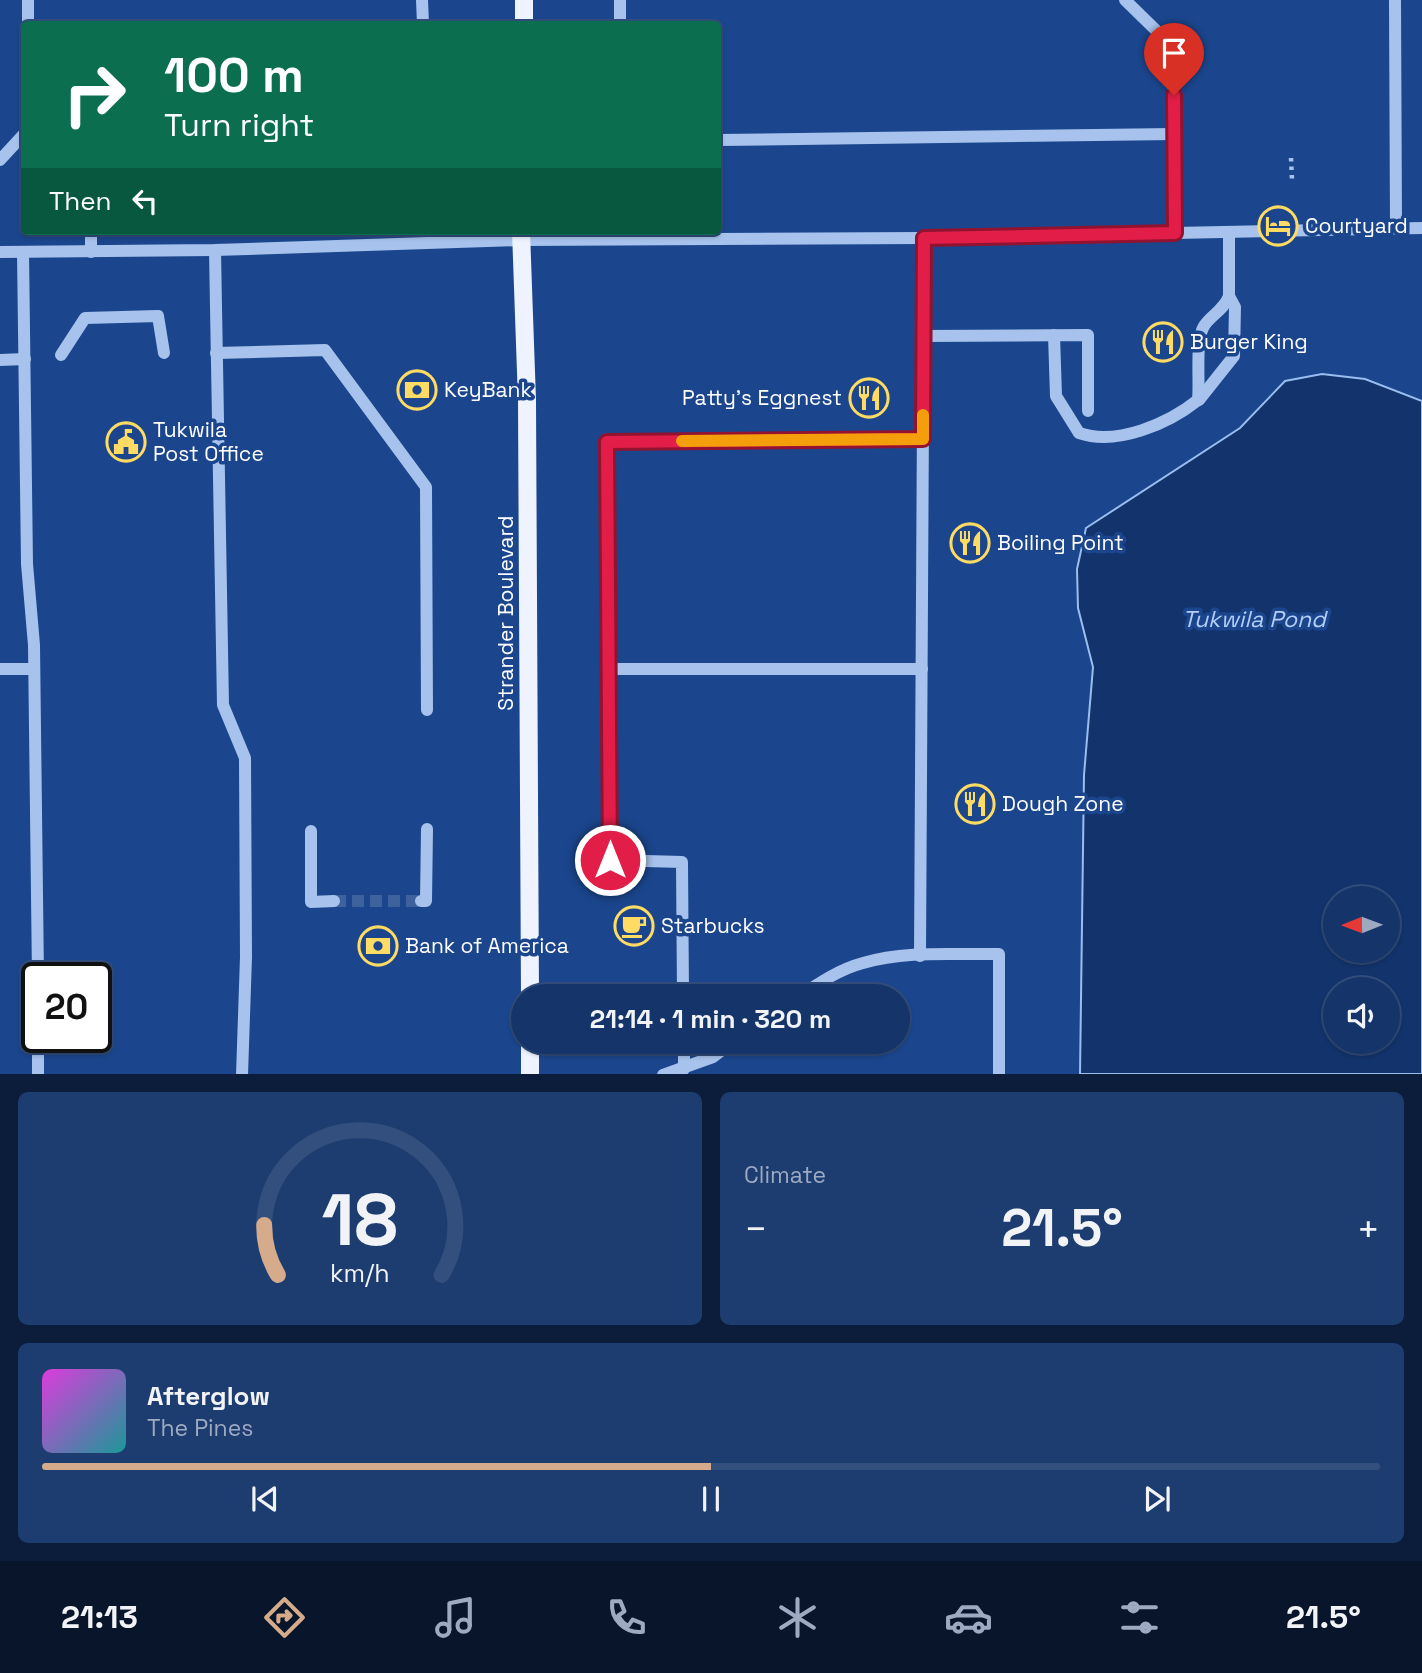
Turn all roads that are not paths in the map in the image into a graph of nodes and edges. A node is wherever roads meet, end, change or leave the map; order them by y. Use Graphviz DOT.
graph roads {
  1 [pos="28,0"];
  2 [pos="422,0"];
  3 [pos="524,0"];
  4 [pos="620,0"];
  5 [pos="1125,0"];
  6 [pos="1395,0"];
  7 [pos="28,21"];
  8 [pos="423,21"];
  9 [pos="524,21"];
  10 [pos="620,21"];
  11 [pos="1174,134"];
  12 [pos="21,137"];
  13 [pos="721,140"];
  14 [pos="0,160"];
  15 [pos="1396,228"];
  16 [pos="1422,228"];
  17 [pos="1229,232"];
  18 [pos="1175,233"];
  19 [pos="91,235"];
  20 [pos="521,236"];
  21 [pos="924,238"];
  22 [pos="215,250"];
  23 [pos="23,252"];
  24 [pos="91,252"];
  25 [pos="0,253"];
  26 [pos="1228,296"];
  27 [pos="1054,335"];
  28 [pos="923,336"];
  29 [pos="216,353"];
  30 [pos="164,354"];
  31 [pos="61,355"];
  32 [pos="25,359"];
  33 [pos="0,360"];
  34 [pos="1198,400"];
  35 [pos="1088,411"];
  36 [pos="923,439"];
  37 [pos="0,669"];
  38 [pos="34,669"];
  39 [pos="608,669"];
  40 [pos="922,669"];
  41 [pos="427,710"];
  42 [pos="426,829"];
  43 [pos="311,831"];
  44 [pos="334,901"];
  45 [pos="421,901"];
  46 [pos="920,956"];
  47 [pos="38,962"];
  48 [pos="530,984"];
  49 [pos="683,984"];
  50 [pos="818,984"];
  51 [pos="38,1053"];
  52 [pos="530,1054"];
  53 [pos="684,1054"];
  54 [pos="717,1054"];
  55 [pos="684,1069"];
  56 [pos="38,1074"];
  57 [pos="242,1074"];
  58 [pos="530,1074"];
  59 [pos="663,1074"];
  60 [pos="999,1074"];
  1 -- 7 [label="street"];
  2 -- 8 [label="street"];
  3 -- 9 [label="main road"];
  4 -- 10 [label="street"];
  5 -- 11 [label="street"];
  6 -- 15 [label="street"];
  11 -- 13 [label="street"];
  11 -- 18 [label="street"];
  12 -- 14 [label="street"];
  15 -- 16 [label="street"];
  15 -- 17 [label="street"];
  17 -- 18 [label="street"];
  17 -- 26 [label="street"];
  18 -- 21 [label="street"];
  19 -- 24 [label="street"];
  20 -- 21 [label="street"];
  20 -- 22 [label="street"];
  20 -- 48 [label="main road, Strander Boulevard"];
  21 -- 28 [label="street"];
  22 -- 24 [label="street"];
  22 -- 29 [label="street"];
  23 -- 24 [label="street"];
  23 -- 25 [label="street"];
  23 -- 32 [label="street"];
  26 -- 34 [label="street"];
  26 -- 34 [label="street"];
  27 -- 28 [label="street"];
  27 -- 34 [label="street"];
  27 -- 35 [label="street"];
  28 -- 36 [label="street"];
  29 -- 41 [label="street"];
  29 -- 57 [label="street"];
  30 -- 31 [label="street"];
  32 -- 33 [label="street"];
  32 -- 38 [label="street"];
  36 -- 39 [label="street"];
  36 -- 40 [label="street"];
  37 -- 38 [label="street"];
  38 -- 47 [label="street"];
  39 -- 40 [label="street"];
  39 -- 49 [label="street"];
  40 -- 46 [label="street"];
  42 -- 45 [label="street"];
  43 -- 44 [label="street"];
  46 -- 50 [label="street"];
  46 -- 60 [label="street"];
  51 -- 56 [label="street"];
  52 -- 58 [label="main road"];
  53 -- 55 [label="street"];
  54 -- 55 [label="street"];
  55 -- 59 [label="street"];
}
